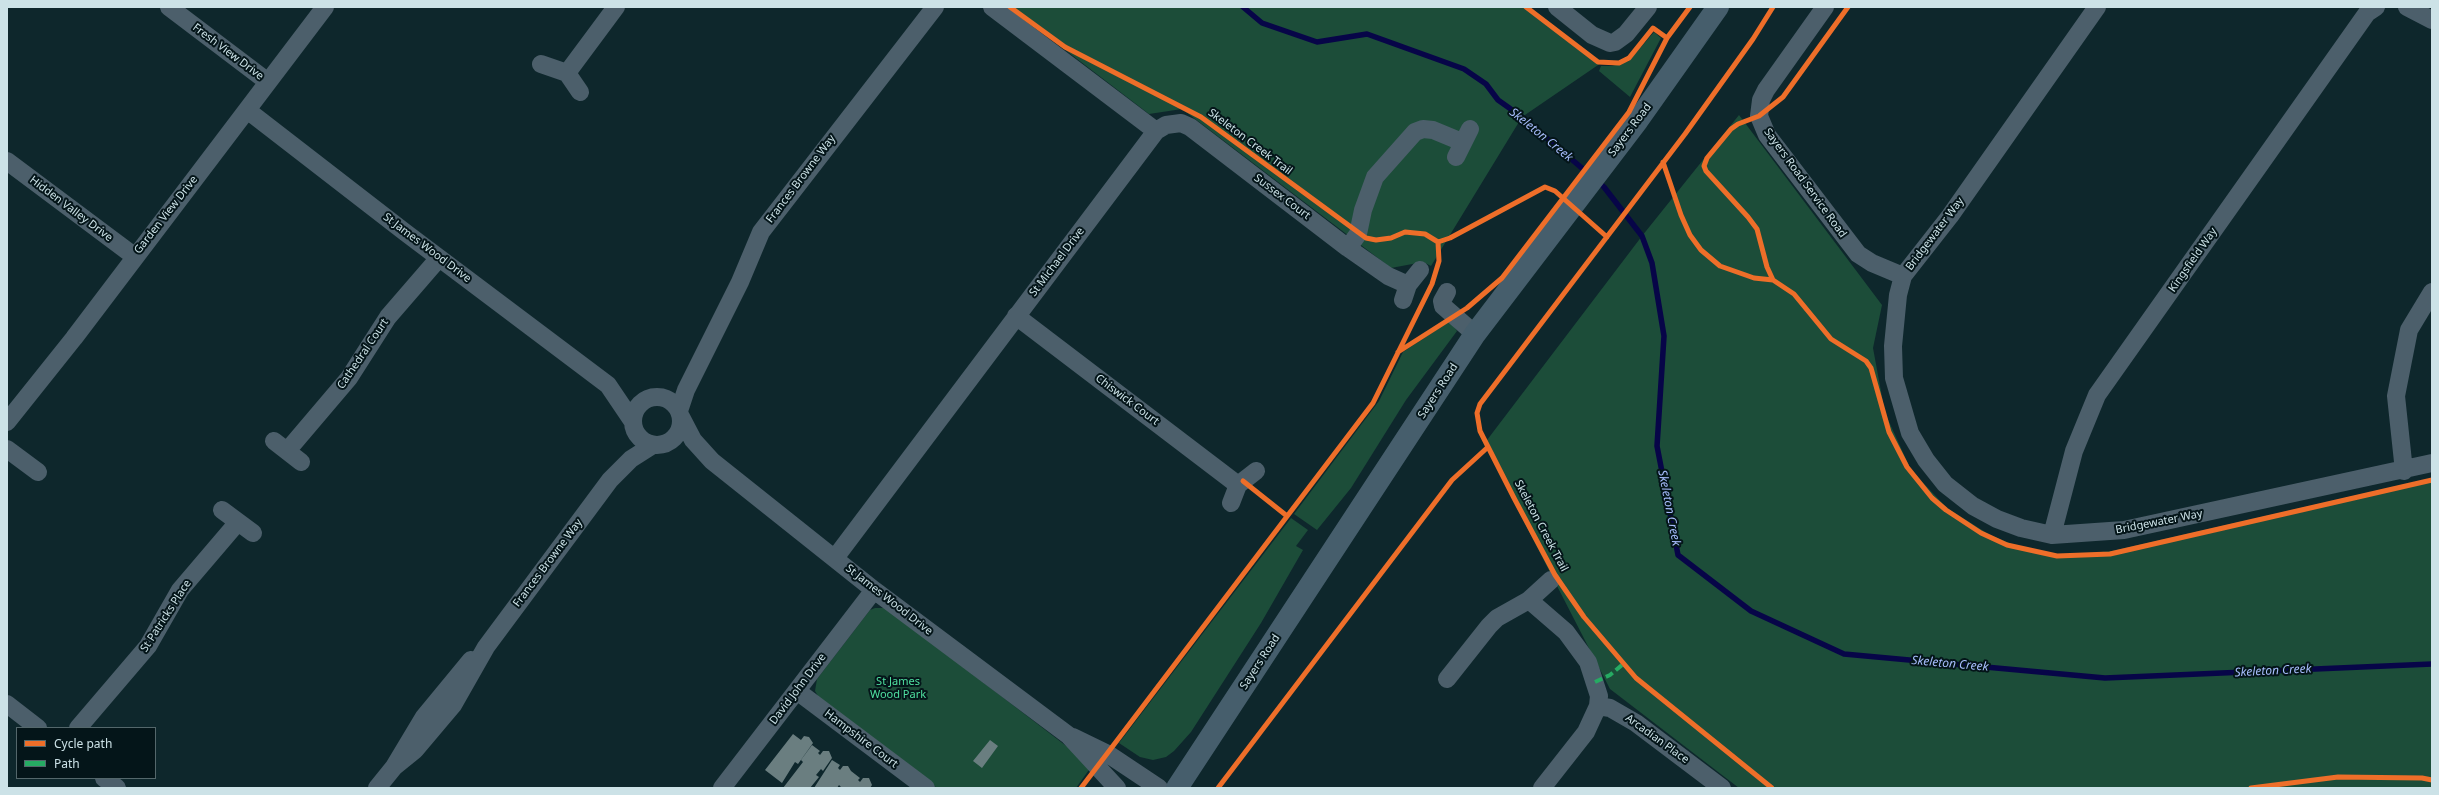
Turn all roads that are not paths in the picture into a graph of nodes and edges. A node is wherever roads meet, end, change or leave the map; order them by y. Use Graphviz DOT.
graph roads {
  1 [pos="169,7"];
  2 [pos="325,7"];
  3 [pos="616,7"];
  4 [pos="935,7"];
  5 [pos="992,7"];
  6 [pos="1557,7"];
  7 [pos="1648,7"];
  8 [pos="1718,7"];
  9 [pos="1825,7"];
  10 [pos="2098,7"];
  11 [pos="2376,7"];
  12 [pos="2407,7"];
  13 [pos="2432,20"];
  14 [pos="541,64"];
  15 [pos="567,73"];
  16 [pos="268,82"];
  17 [pos="580,92"];
  18 [pos="247,110"];
  19 [pos="1156,131"];
  20 [pos="1463,143"];
  21 [pos="7,161"];
  22 [pos="1348,248"];
  23 [pos="134,256"];
  24 [pos="439,258"];
  25 [pos="1420,270"];
  26 [pos="1903,276"];
  27 [pos="1447,292"];
  28 [pos="2432,292"];
  29 [pos="1016,316"];
  30 [pos="1475,334"];
  31 [pos="696,369"];
  32 [pos="608,385"];
  33 [pos="655,397"];
  34 [pos="680,414"];
  35 [pos="7,422"];
  36 [pos="634,425"];
  37 [pos="656,445"];
  38 [pos="7,449"];
  39 [pos="712,461"];
  40 [pos="301,462"];
  41 [pos="2432,463"];
  42 [pos="1256,471"];
  43 [pos="2404,471"];
  44 [pos="38,472"];
  45 [pos="610,480"];
  46 [pos="1238,485"];
  47 [pos="1231,503"];
  48 [pos="222,510"];
  49 [pos="238,522"];
  50 [pos="252,533"];
  51 [pos="2052,535"];
  52 [pos="835,558"];
  53 [pos="1551,580"];
  54 [pos="874,590"];
  55 [pos="1529,600"];
  56 [pos="1447,679"];
  57 [pos="797,691"];
  58 [pos="7,704"];
  59 [pos="1598,706"];
  60 [pos="37,727"];
  61 [pos="79,727"];
  62 [pos="1068,735"];
  63 [pos="105,779"];
  64 [pos="117,788"];
  65 [pos="377,788"];
  66 [pos="722,788"];
  67 [pos="926,788"];
  68 [pos="1117,788"];
  69 [pos="1159,788"];
  70 [pos="1177,788"];
  71 [pos="1542,788"];
  72 [pos="1722,788"];
  1 -- 16 [label="street, Fresh View Drive"];
  2 -- 16 [label="street, Garden View Drive"];
  3 -- 15 [label="street"];
  4 -- 31 [label="street, Frances Browne Way"];
  5 -- 19 [label="street"];
  6 -- 7 [label="street"];
  8 -- 30 [label="main road, Sayers Road"];
  9 -- 26 [label="street, Sayers Road Service Road"];
  10 -- 26 [label="street, Bridgewater Way"];
  11 -- 51 [label="street, Kingsfield Way"];
  12 -- 13 [label="street"];
  14 -- 15 [label="street"];
  15 -- 17 [label="street"];
  16 -- 18 [label="street, Garden View Drive"];
  18 -- 23 [label="street, Garden View Drive"];
  18 -- 24 [label="street, St James Wood Drive"];
  19 -- 22 [label="street, Sussex Court"];
  19 -- 29 [label="street, St Michael Drive"];
  20 -- 22 [label="street"];
  21 -- 23 [label="street, Hidden Valley Drive"];
  22 -- 25 [label="street, Sussex Court"];
  23 -- 35 [label="street, Garden View Drive"];
  24 -- 32 [label="street, St James Wood Drive"];
  24 -- 40 [label="street, Cathedral Court"];
  26 -- 51 [label="street, Bridgewater Way"];
  27 -- 30 [label="street"];
  28 -- 43 [label="street"];
  29 -- 46 [label="street, Chiswick Court"];
  29 -- 52 [label="street, St Michael Drive"];
  30 -- 70 [label="main road, Sayers Road"];
  31 -- 33 [label="street, Frances Browne Way"];
  31 -- 34 [label="street, Frances Browne Way"];
  32 -- 33 [label="street, St James Wood Drive"];
  32 -- 36 [label="street, St James Wood Drive"];
  33 -- 34 [label="street"];
  33 -- 36 [label="street"];
  34 -- 37 [label="street"];
  34 -- 39 [label="street, St James Wood Drive"];
  36 -- 37 [label="street"];
  36 -- 45 [label="street, Frances Browne Way"];
  37 -- 39 [label="street, St James Wood Drive"];
  37 -- 45 [label="street, Frances Browne Way"];
  38 -- 44 [label="street"];
  39 -- 52 [label="street, St James Wood Drive"];
  41 -- 43 [label="street, Bridgewater Way"];
  42 -- 46 [label="street"];
  43 -- 51 [label="street, Bridgewater Way"];
  45 -- 65 [label="street, Frances Browne Way"];
  46 -- 47 [label="street"];
  48 -- 49 [label="street"];
  49 -- 50 [label="street"];
  49 -- 61 [label="street, St Patricks Place"];
  52 -- 54 [label="street, St James Wood Drive"];
  53 -- 55 [label="street"];
  54 -- 57 [label="street, David John Drive"];
  54 -- 62 [label="street, St James Wood Drive"];
  55 -- 56 [label="street"];
  55 -- 59 [label="street"];
  57 -- 66 [label="street, David John Drive"];
  57 -- 67 [label="street, Hampshire Court"];
  58 -- 60 [label="street"];
  59 -- 71 [label="street"];
  59 -- 72 [label="street, Arcadian Place"];
  62 -- 68 [label="street, St James Wood Drive"];
  62 -- 69 [label="street, St James Wood Drive"];
  63 -- 64 [label="street"];
}
